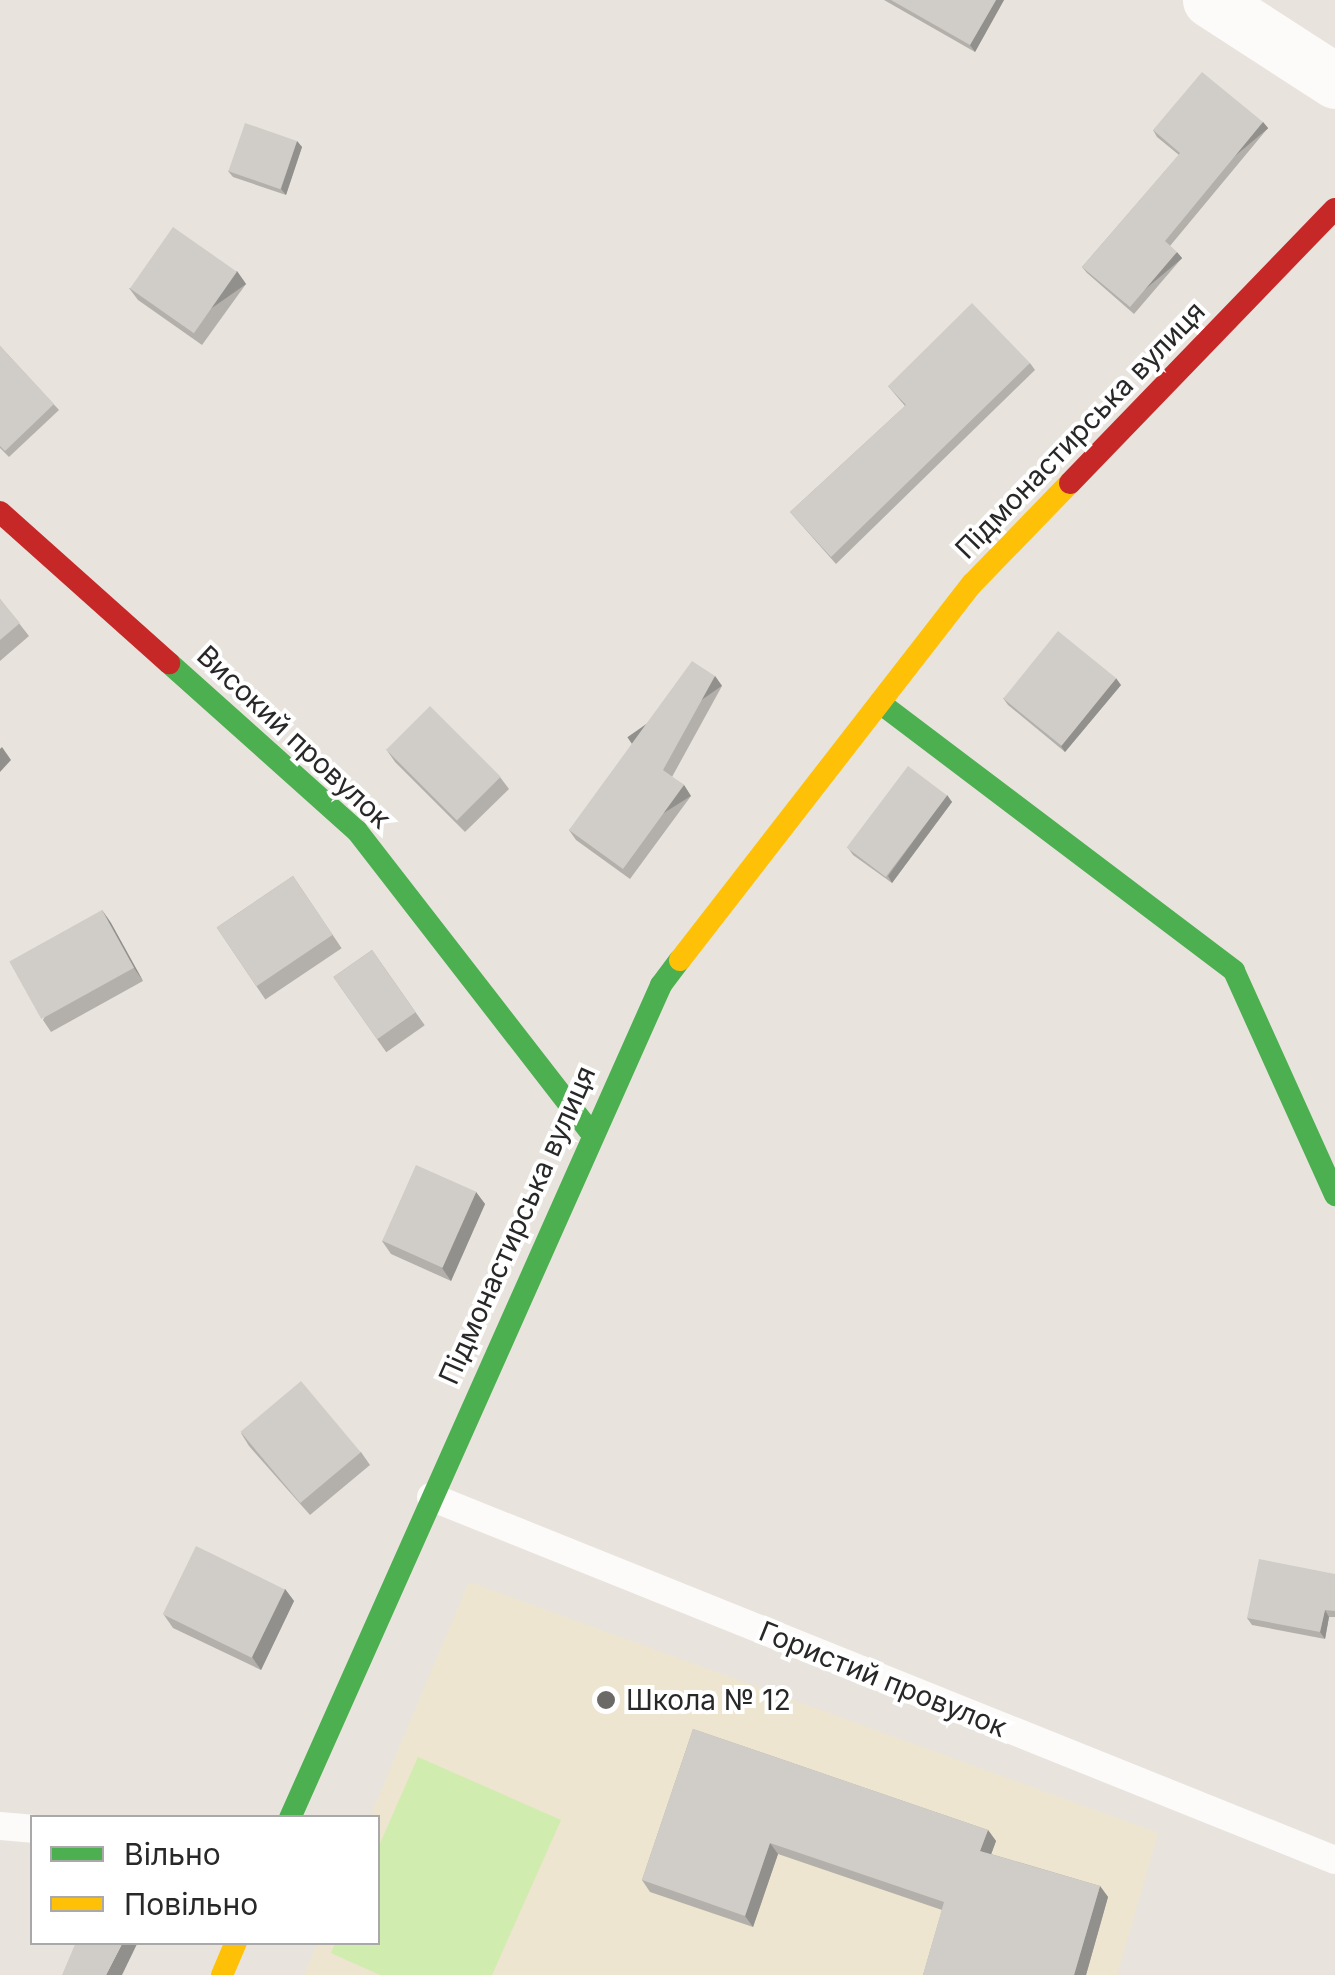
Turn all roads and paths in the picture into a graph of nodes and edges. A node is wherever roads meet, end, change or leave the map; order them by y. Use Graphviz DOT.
graph roads {
  1 [pos="1210,0"];
  2 [pos="1335,82"];
  3 [pos="1335,209"];
  4 [pos="0,512"];
  5 [pos="880,703"];
  6 [pos="589,1130"];
  7 [pos="1335,1195"];
  8 [pos="431,1497"];
  9 [pos="291,1815"];
  10 [pos="0,1826"];
  11 [pos="30,1830"];
  12 [pos="1335,1860"];
  13 [pos="235,1945"];
  14 [pos="222,1975"];
  1 -- 2 [label="street"];
  3 -- 5 [label="street, Підмонастирська вулиця"];
  4 -- 6 [label="street, Високий провулок"];
  5 -- 6 [label="street, Підмонастирська вулиця"];
  5 -- 7 [label="street"];
  6 -- 8 [label="street, Підмонастирська вулиця"];
  8 -- 9 [label="street, Підмонастирська вулиця"];
  8 -- 12 [label="lane, Гористий провулок"];
  10 -- 11 [label="lane"];
  13 -- 14 [label="street"];
}
